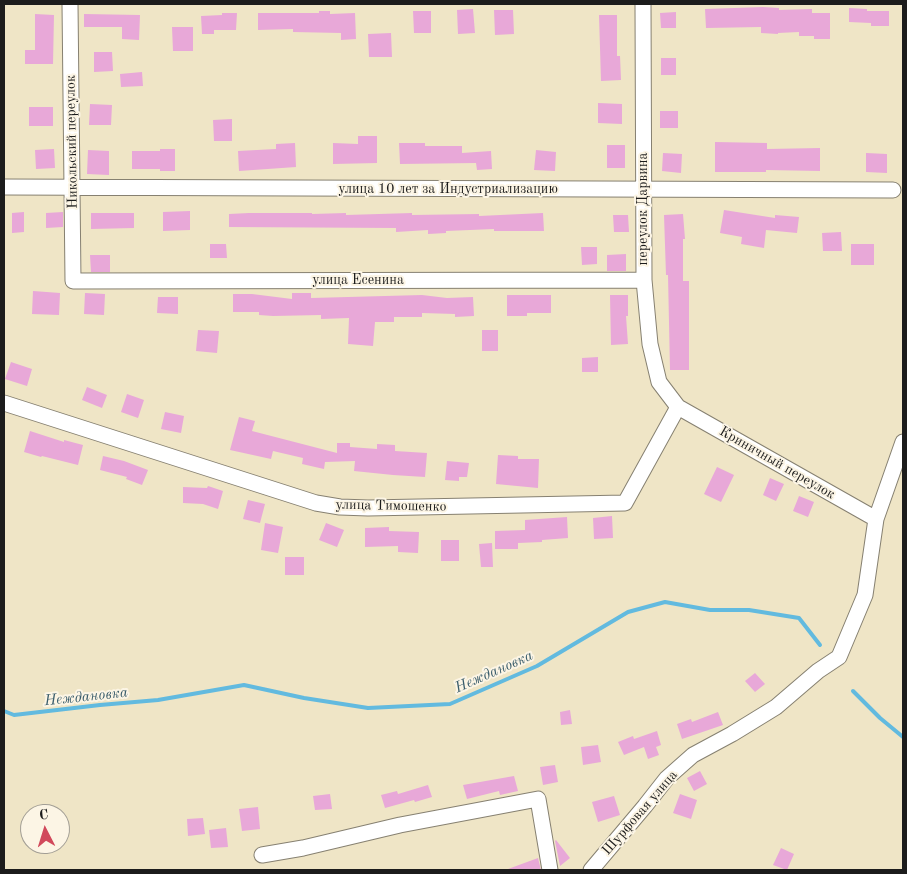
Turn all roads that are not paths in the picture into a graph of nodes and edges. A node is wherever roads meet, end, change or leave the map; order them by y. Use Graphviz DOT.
graph roads {
  1 [pos="70,4"];
  2 [pos="643,4"];
  3 [pos="4,187"];
  4 [pos="72,188"];
  5 [pos="643,189"];
  6 [pos="893,190"];
  7 [pos="644,280"];
  8 [pos="73,281"];
  9 [pos="4,403"];
  10 [pos="678,407"];
  11 [pos="903,442"];
  12 [pos="876,520"];
  13 [pos="262,855"];
  14 [pos="550,870"];
  15 [pos="591,870"];
  1 -- 4 [label="street, Никольский переулок"];
  2 -- 5 [label="street, переулок Дарвина"];
  3 -- 4 [label="street, улица 10 лет за Индустриализацию"];
  4 -- 5 [label="street, улица 10 лет за Индустриализацию"];
  4 -- 8 [label="street, Никольский переулок"];
  5 -- 6 [label="street, улица 10 лет за Индустриализацию"];
  5 -- 7 [label="street, переулок Дарвина"];
  7 -- 8 [label="street, улица Есенина"];
  7 -- 10 [label="street, переулок Дарвина"];
  9 -- 10 [label="street, улица Тимошенко"];
  10 -- 12 [label="street, Криничный переулок"];
  11 -- 12 [label="street"];
  12 -- 15 [label="street, Шурфовая улица"];
  13 -- 14 [label="street"];
}
